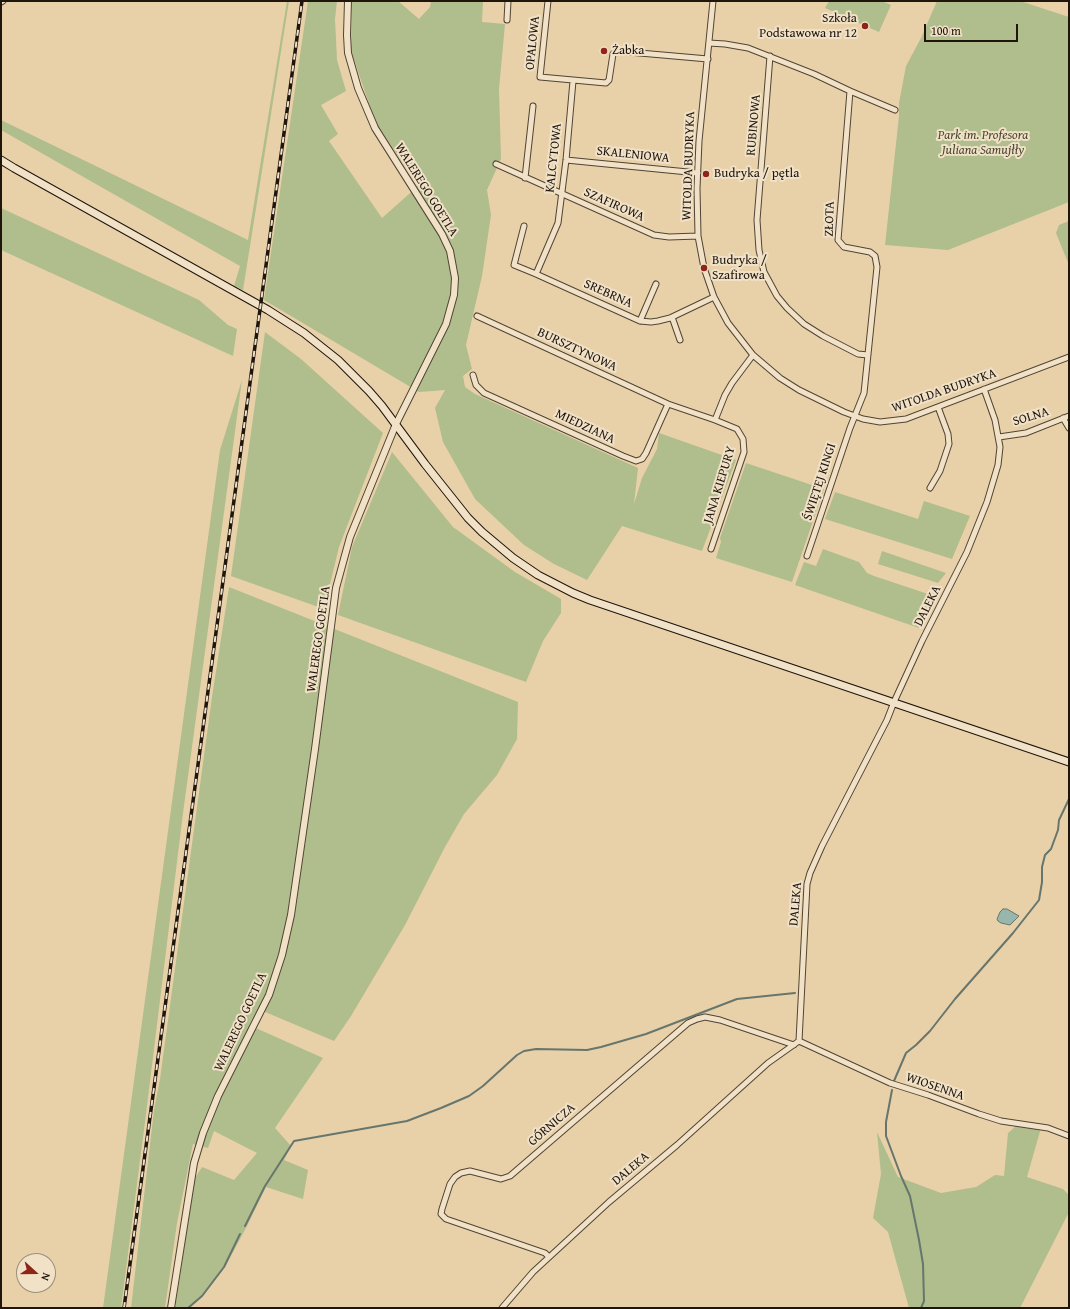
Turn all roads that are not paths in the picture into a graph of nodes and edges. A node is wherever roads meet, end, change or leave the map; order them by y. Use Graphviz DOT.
graph roads {
  1 [pos="348,1"];
  2 [pos="508,1"];
  3 [pos="548,1"];
  4 [pos="714,1"];
  5 [pos="507,20"];
  6 [pos="710,43"];
  7 [pos="770,56"];
  8 [pos="708,59"];
  9 [pos="573,81"];
  10 [pos="850,91"];
  11 [pos="533,106"];
  12 [pos="895,110"];
  13 [pos="1,160"];
  14 [pos="566,160"];
  15 [pos="1,163"];
  16 [pos="496,164"];
  17 [pos="14,168"];
  18 [pos="698,173"];
  19 [pos="525,178"];
  20 [pos="561,193"];
  21 [pos="524,226"];
  22 [pos="698,236"];
  23 [pos="536,274"];
  24 [pos="656,284"];
  25 [pos="714,297"];
  26 [pos="477,316"];
  27 [pos="672,317"];
  28 [pos="640,321"];
  29 [pos="680,340"];
  30 [pos="753,354"];
  31 [pos="868,355"];
  32 [pos="1069,357"];
  33 [pos="473,375"];
  34 [pos="984,389"];
  35 [pos="668,404"];
  36 [pos="938,407"];
  37 [pos="856,416"];
  38 [pos="1066,417"];
  39 [pos="715,420"];
  40 [pos="396,424"];
  41 [pos="1069,428"];
  42 [pos="999,436"];
  43 [pos="930,488"];
  44 [pos="711,549"];
  45 [pos="807,556"];
  46 [pos="894,702"];
  47 [pos="1069,762"];
  48 [pos="799,1041"];
  49 [pos="794,1045"];
  50 [pos="1069,1136"];
  51 [pos="549,1257"];
  52 [pos="171,1308"];
  53 [pos="502,1308"];
  1 -- 40 [label="street, WALEREGO GOETLA"];
  2 -- 5 [label="street"];
  3 -- 9 [label="street, OPALOWA"];
  4 -- 6 [label="street, WITOLDA BUDRYKA"];
  6 -- 7 [label="street"];
  6 -- 8 [label="street, WITOLDA BUDRYKA"];
  7 -- 10 [label="street"];
  7 -- 31 [label="street, RUBINOWA"];
  8 -- 9 [label="street"];
  8 -- 18 [label="street, WITOLDA BUDRYKA"];
  9 -- 14 [label="street, KALCYTOWA"];
  10 -- 12 [label="street"];
  10 -- 31 [label="street, ZŁOTA"];
  11 -- 19 [label="street"];
  13 -- 17 [label="main road"];
  14 -- 18 [label="street, SKALENIOWA"];
  14 -- 20 [label="street, KALCYTOWA"];
  15 -- 17 [label="main road"];
  16 -- 19 [label="street, SZAFIROWA"];
  17 -- 40 [label="main road"];
  18 -- 22 [label="street, WITOLDA BUDRYKA"];
  19 -- 20 [label="street, SZAFIROWA"];
  20 -- 22 [label="street, SZAFIROWA"];
  20 -- 23 [label="street, KALCYTOWA"];
  21 -- 23 [label="street, SREBRNA"];
  22 -- 25 [label="street, WITOLDA BUDRYKA"];
  23 -- 28 [label="street, SREBRNA"];
  24 -- 28 [label="street"];
  25 -- 27 [label="street, SREBRNA"];
  25 -- 30 [label="street, WITOLDA BUDRYKA"];
  26 -- 35 [label="street, BURSZTYNOWA"];
  27 -- 28 [label="street, SREBRNA"];
  27 -- 29 [label="street"];
  30 -- 37 [label="street, WITOLDA BUDRYKA"];
  30 -- 39 [label="street"];
  31 -- 37 [label="street, ZŁOTA"];
  32 -- 34 [label="street, WITOLDA BUDRYKA"];
  33 -- 35 [label="street, MIEDZIANA"];
  34 -- 36 [label="street, WITOLDA BUDRYKA"];
  34 -- 42 [label="street, DALEKA"];
  35 -- 39 [label="street, JANA KIEPURY"];
  36 -- 37 [label="street, WITOLDA BUDRYKA"];
  36 -- 43 [label="street"];
  37 -- 45 [label="street, ŚWIĘTEJ KINGI"];
  38 -- 41 [label="street"];
  38 -- 42 [label="street, SOLNA"];
  39 -- 44 [label="street, JANA KIEPURY"];
  40 -- 46 [label="main road"];
  40 -- 52 [label="street, WALEREGO GOETLA"];
  42 -- 46 [label="street, DALEKA"];
  46 -- 47 [label="main road"];
  46 -- 48 [label="street, DALEKA"];
  48 -- 49 [label="street, DALEKA"];
  48 -- 50 [label="street, WIOSENNA"];
  49 -- 51 [label="street, DALEKA"];
  49 -- 51 [label="street, GÓRNICZA"];
  51 -- 53 [label="street, DALEKA"];
}
